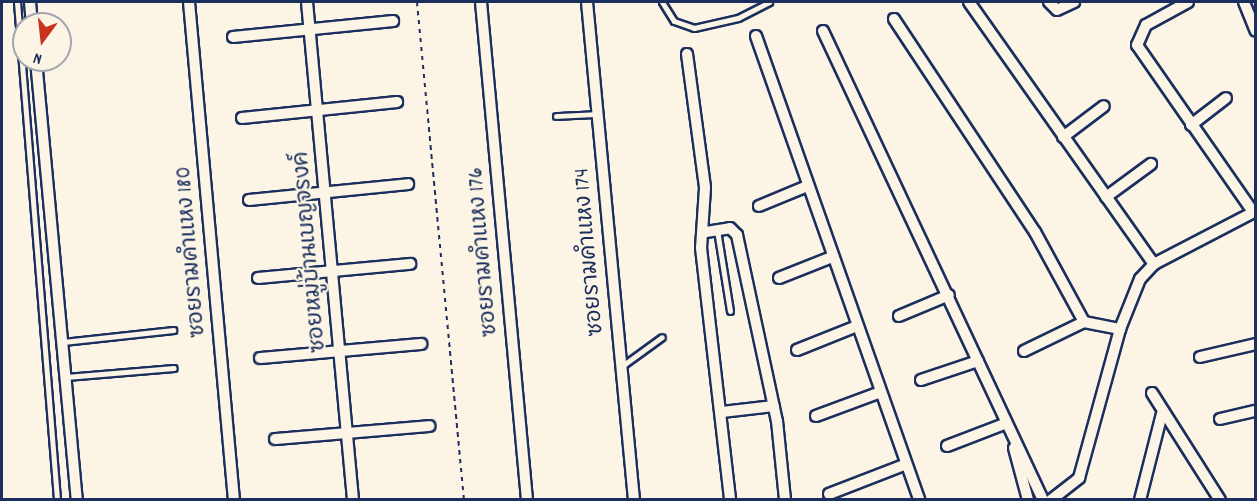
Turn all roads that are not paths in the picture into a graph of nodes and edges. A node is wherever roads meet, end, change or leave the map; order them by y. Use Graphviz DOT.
graph roads {
  1 [pos="17,2"];
  2 [pos="189,2"];
  3 [pos="307,2"];
  4 [pos="481,2"];
  5 [pos="587,2"];
  6 [pos="663,2"];
  7 [pos="769,2"];
  8 [pos="969,2"];
  9 [pos="1049,2"];
  10 [pos="1074,2"];
  11 [pos="1188,2"];
  12 [pos="1244,2"];
  13 [pos="894,19"];
  14 [pos="393,21"];
  15 [pos="310,29"];
  16 [pos="823,31"];
  17 [pos="1256,31"];
  18 [pos="756,36"];
  19 [pos="233,37"];
  20 [pos="687,54"];
  21 [pos="37,72"];
  22 [pos="1226,98"];
  23 [pos="397,102"];
  24 [pos="1104,106"];
  25 [pos="318,111"];
  26 [pos="597,114"];
  27 [pos="556,116"];
  28 [pos="242,118"];
  29 [pos="1191,125"];
  30 [pos="1063,137"];
  31 [pos="1151,164"];
  32 [pos="408,184"];
  33 [pos="805,187"];
  34 [pos="324,191"];
  35 [pos="1106,197"];
  36 [pos="249,200"];
  37 [pos="759,206"];
  38 [pos="1254,211"];
  39 [pos="711,231"];
  40 [pos="832,257"];
  41 [pos="410,264"];
  42 [pos="1154,264"];
  43 [pos="332,271"];
  44 [pos="258,278"];
  45 [pos="779,278"];
  46 [pos="949,295"];
  47 [pos="730,311"];
  48 [pos="899,316"];
  49 [pos="1084,322"];
  50 [pos="857,326"];
  51 [pos="1120,329"];
  52 [pos="173,330"];
  53 [pos="662,337"];
  54 [pos="63,342"];
  55 [pos="421,344"];
  56 [pos="1256,344"];
  57 [pos="797,350"];
  58 [pos="340,351"];
  59 [pos="1024,351"];
  60 [pos="1200,357"];
  61 [pos="260,358"];
  62 [pos="978,361"];
  63 [pos="621,367"];
  64 [pos="174,368"];
  65 [pos="66,377"];
  66 [pos="921,380"];
  67 [pos="881,393"];
  68 [pos="1152,393"];
  69 [pos="774,406"];
  70 [pos="1256,411"];
  71 [pos="722,412"];
  72 [pos="1162,414"];
  73 [pos="816,416"];
  74 [pos="1220,419"];
  75 [pos="1004,424"];
  76 [pos="429,426"];
  77 [pos="348,432"];
  78 [pos="275,439"];
  79 [pos="947,446"];
  80 [pos="1014,448"];
  81 [pos="904,465"];
  82 [pos="829,494"];
  83 [pos="915,497"];
  84 [pos="57,500"];
  85 [pos="77,500"];
  86 [pos="234,500"];
  87 [pos="353,500"];
  88 [pos="527,500"];
  89 [pos="634,500"];
  90 [pos="730,500"];
  91 [pos="785,500"];
  92 [pos="1028,500"];
  93 [pos="1043,500"];
  94 [pos="1051,500"];
  95 [pos="1140,500"];
  96 [pos="1220,500"];
  1 -- 84 [label="lane"];
  2 -- 86 [label="street, ซอยรามคำแหง 180"];
  3 -- 15 [label="street, ซอยหมู่บ้านเบญจรงค์"];
  4 -- 88 [label="street, ซอยรามคำแหง 176"];
  5 -- 26 [label="street, ซอยรามคำแหง 174"];
  6 -- 7 [label="lane"];
  8 -- 30 [label="street"];
  9 -- 10 [label="street"];
  11 -- 29 [label="street"];
  12 -- 17 [label="street"];
  13 -- 49 [label="street"];
  14 -- 15 [label="street"];
  15 -- 19 [label="street"];
  15 -- 25 [label="street, ซอยหมู่บ้านเบญจรงค์"];
  16 -- 46 [label="street"];
  18 -- 33 [label="street"];
  20 -- 39 [label="street"];
  21 -- 54 [label="street"];
  22 -- 29 [label="street"];
  23 -- 25 [label="street"];
  24 -- 30 [label="street"];
  25 -- 28 [label="street"];
  25 -- 34 [label="street, ซอยหมู่บ้านเบญจรงค์"];
  26 -- 27 [label="lane"];
  26 -- 63 [label="street, ซอยรามคำแหง 174"];
  29 -- 38 [label="street"];
  30 -- 35 [label="street"];
  31 -- 35 [label="street"];
  32 -- 34 [label="street"];
  33 -- 37 [label="street"];
  33 -- 40 [label="street"];
  34 -- 36 [label="street"];
  34 -- 43 [label="street, ซอยหมู่บ้านเบญจรงค์"];
  35 -- 42 [label="street"];
  38 -- 42 [label="street"];
  39 -- 47 [label="lane"];
  39 -- 69 [label="street"];
  39 -- 71 [label="street"];
  40 -- 45 [label="street"];
  40 -- 50 [label="street"];
  41 -- 43 [label="street"];
  42 -- 51 [label="street"];
  43 -- 44 [label="street"];
  43 -- 58 [label="street, ซอยหมู่บ้านเบญจรงค์"];
  46 -- 48 [label="street"];
  46 -- 62 [label="street"];
  49 -- 51 [label="street"];
  49 -- 59 [label="street"];
  50 -- 57 [label="street"];
  50 -- 67 [label="street"];
  51 -- 94 [label="street"];
  52 -- 54 [label="lane"];
  53 -- 63 [label="lane"];
  54 -- 65 [label="street"];
  55 -- 58 [label="street"];
  56 -- 60 [label="street"];
  58 -- 61 [label="street"];
  58 -- 77 [label="street, ซอยหมู่บ้านเบญจรงค์"];
  62 -- 66 [label="street"];
  62 -- 75 [label="street"];
  63 -- 89 [label="street, ซอยรามคำแหง 174"];
  64 -- 65 [label="lane"];
  65 -- 85 [label="street"];
  67 -- 73 [label="street"];
  67 -- 81 [label="street"];
  68 -- 72 [label="street"];
  69 -- 71 [label="street"];
  69 -- 91 [label="street"];
  70 -- 74 [label="street"];
  71 -- 90 [label="street"];
  72 -- 95 [label="street"];
  72 -- 96 [label="street"];
  75 -- 79 [label="street"];
  75 -- 80 [label="street"];
  76 -- 77 [label="street"];
  77 -- 78 [label="street"];
  77 -- 87 [label="street, ซอยหมู่บ้านเบญจรงค์"];
  80 -- 92 [label="street"];
  80 -- 93 [label="street"];
  81 -- 82 [label="street"];
  81 -- 83 [label="street"];
}
